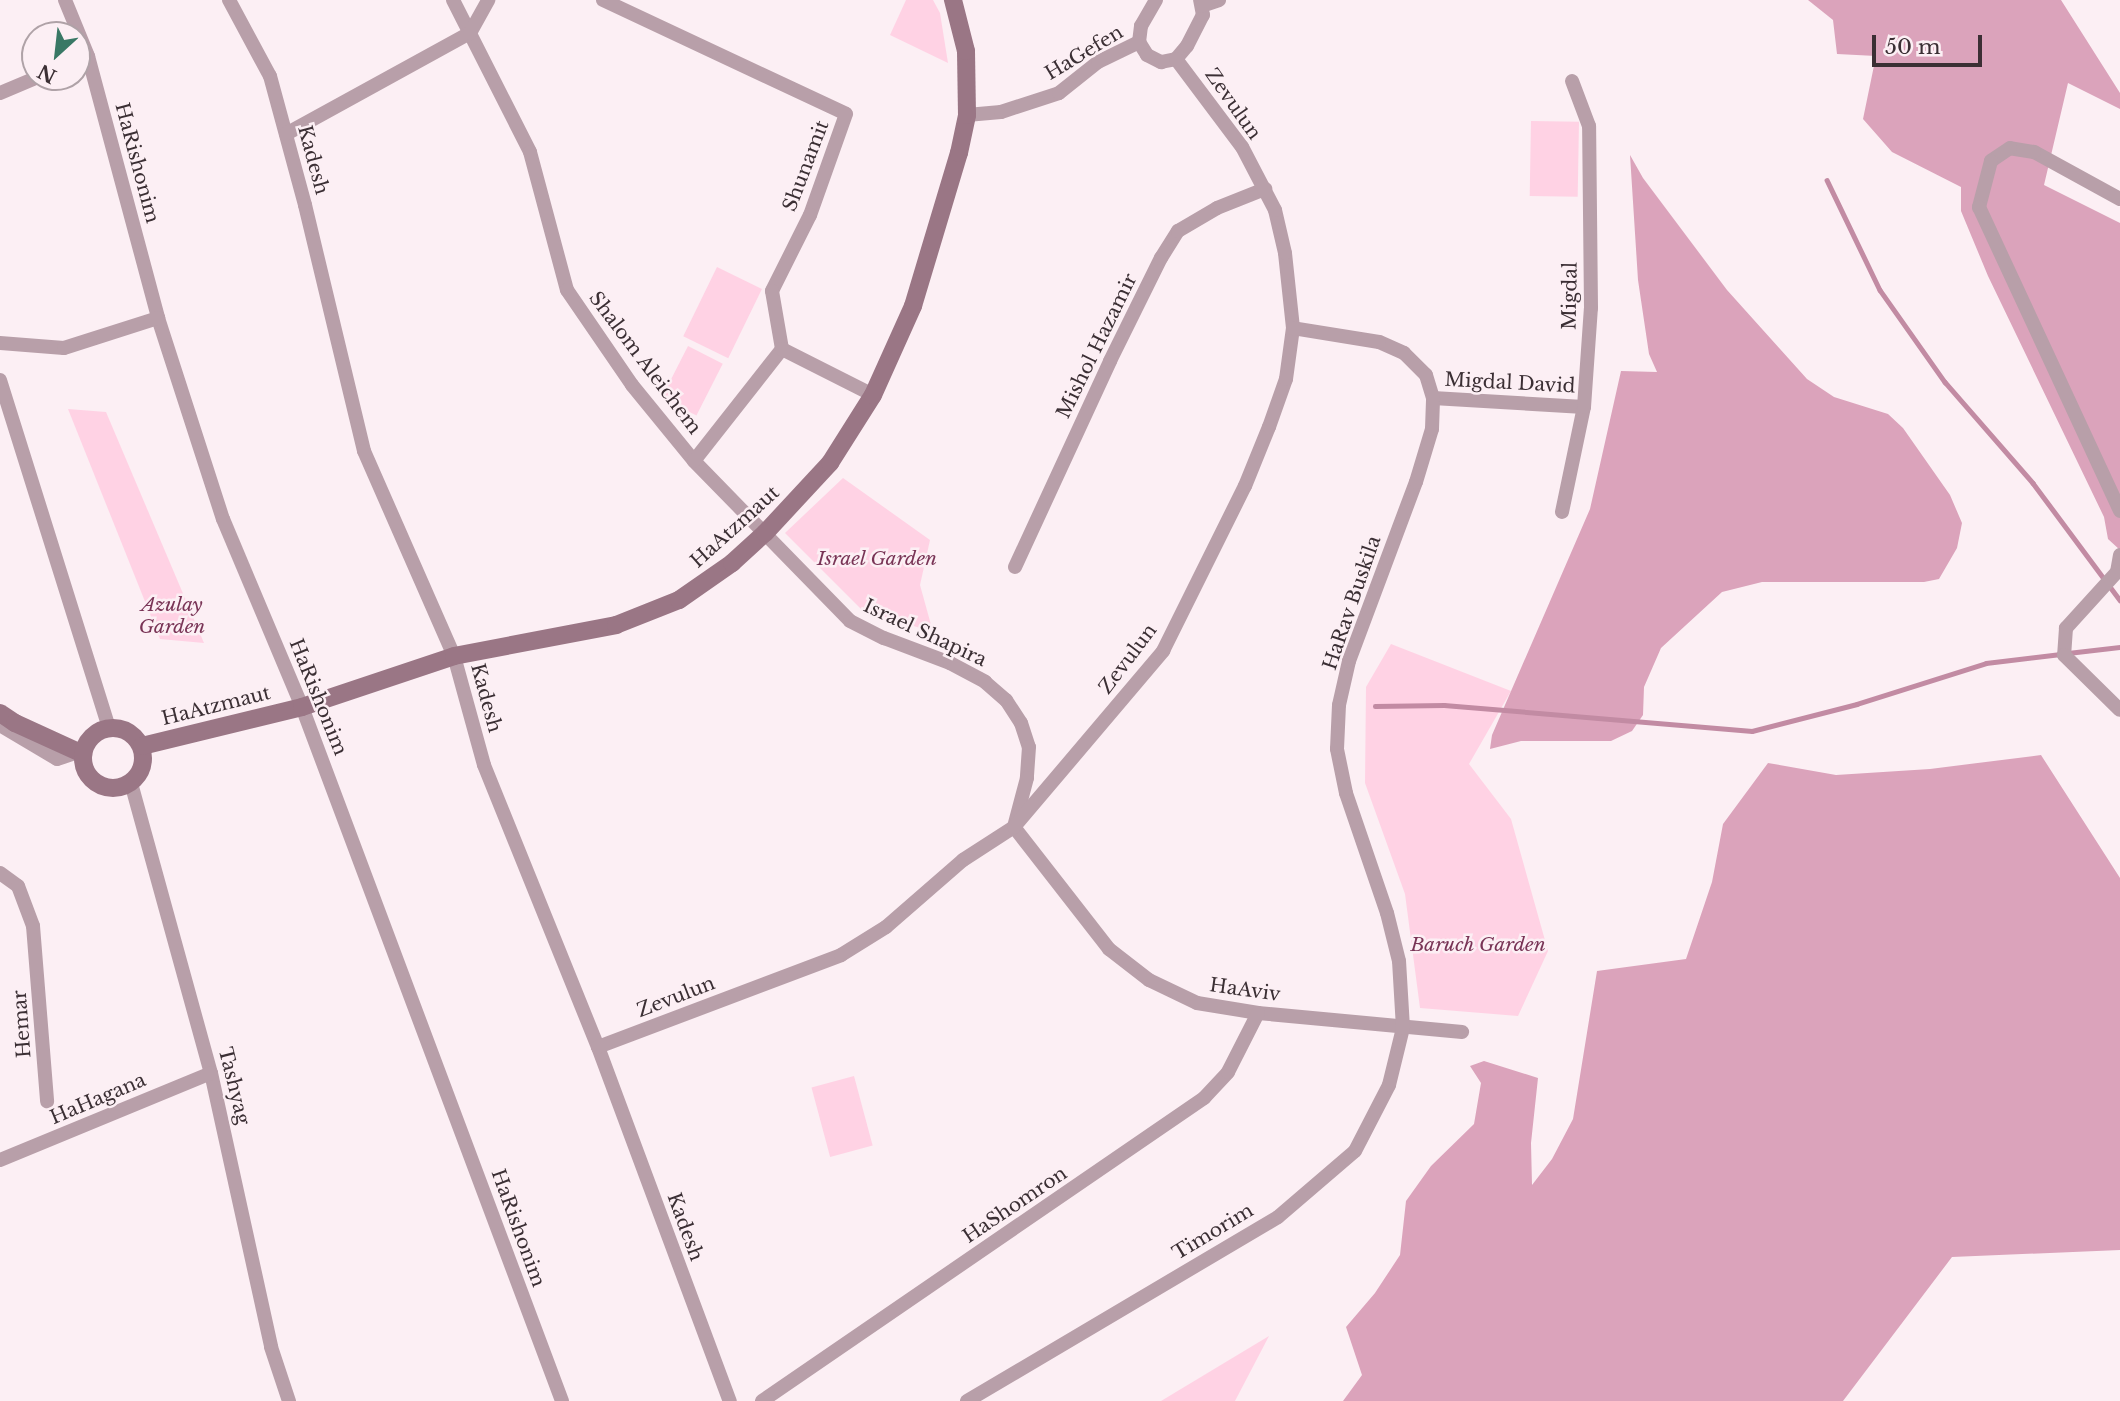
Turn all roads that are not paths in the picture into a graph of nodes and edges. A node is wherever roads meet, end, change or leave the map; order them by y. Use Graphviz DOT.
graph roads {
  1 [pos="65,0"];
  2 [pos="229,0"];
  3 [pos="453,0"];
  4 [pos="488,0"];
  5 [pos="603,0"];
  6 [pos="953,0"];
  7 [pos="1156,0"];
  8 [pos="1219,0"];
  9 [pos="1201,3"];
  10 [pos="72,21"];
  11 [pos="470,33"];
  12 [pos="1139,42"];
  13 [pos="1176,59"];
  14 [pos="1572,80"];
  15 [pos="21,84"];
  16 [pos="91,86"];
  17 [pos="0,93"];
  18 [pos="967,115"];
  19 [pos="286,134"];
  20 [pos="1265,189"];
  21 [pos="2120,199"];
  22 [pos="158,318"];
  23 [pos="1293,328"];
  24 [pos="0,342"];
  25 [pos="782,349"];
  26 [pos="0,380"];
  27 [pos="873,395"];
  28 [pos="1433,398"];
  29 [pos="1584,407"];
  30 [pos="694,461"];
  31 [pos="2120,511"];
  32 [pos="1562,512"];
  33 [pos="765,533"];
  34 [pos="2120,555"];
  35 [pos="1014,567"];
  36 [pos="454,656"];
  37 [pos="302,707"];
  38 [pos="2120,710"];
  39 [pos="0,713"];
  40 [pos="0,725"];
  41 [pos="109,728"];
  42 [pos="142,746"];
  43 [pos="81,753"];
  44 [pos="131,783"];
  45 [pos="1014,827"];
  46 [pos="0,873"];
  47 [pos="1258,1013"];
  48 [pos="1403,1028"];
  49 [pos="1462,1032"];
  50 [pos="598,1047"];
  51 [pos="211,1073"];
  52 [pos="47,1101"];
  53 [pos="0,1160"];
  54 [pos="289,1401"];
  55 [pos="562,1401"];
  56 [pos="730,1401"];
  57 [pos="762,1401"];
  58 [pos="967,1401"];
  1 -- 10 [label="street, HaRishonim"];
  2 -- 19 [label="street, Kadesh"];
  3 -- 11 [label="street, Shalom Aleichem"];
  4 -- 11 [label="street"];
  5 -- 25 [label="street, Shunamit"];
  6 -- 18 [label="street, HaAtzmaut"];
  7 -- 12 [label="street"];
  8 -- 9 [label="street"];
  9 -- 13 [label="street"];
  11 -- 19 [label="street"];
  11 -- 30 [label="street, Shalom Aleichem"];
  12 -- 13 [label="street"];
  12 -- 18 [label="street, HaGefen"];
  13 -- 20 [label="street, Zevulun"];
  14 -- 29 [label="street, Migdal"];
  15 -- 17 [label="street"];
  16 -- 22 [label="street, HaRishonim"];
  18 -- 27 [label="street, HaAtzmaut"];
  19 -- 36 [label="street, Kadesh"];
  20 -- 23 [label="street, Zevulun"];
  20 -- 35 [label="street, Mishol Hazamir"];
  21 -- 31 [label="street"];
  22 -- 24 [label="street"];
  22 -- 37 [label="street, HaRishonim"];
  23 -- 28 [label="street, HaRav Buskila"];
  23 -- 45 [label="street, Zevulun"];
  25 -- 27 [label="street"];
  25 -- 30 [label="street"];
  26 -- 41 [label="street"];
  27 -- 33 [label="street, HaAtzmaut"];
  28 -- 29 [label="street, Migdal David"];
  28 -- 48 [label="street, HaRav Buskila"];
  29 -- 32 [label="street, Migdal"];
  30 -- 33 [label="street, Shalom Aleichem"];
  33 -- 36 [label="street, HaAtzmaut"];
  33 -- 45 [label="street, Israel Shapira"];
  34 -- 38 [label="street"];
  36 -- 37 [label="street, HaAtzmaut"];
  36 -- 50 [label="street, Kadesh"];
  37 -- 42 [label="street, HaAtzmaut"];
  37 -- 55 [label="street, HaRishonim"];
  39 -- 43 [label="street"];
  40 -- 43 [label="street"];
  41 -- 42 [label="street"];
  41 -- 43 [label="street"];
  42 -- 44 [label="street"];
  43 -- 44 [label="street"];
  44 -- 51 [label="street, Tashyag"];
  45 -- 47 [label="street, HaAviv"];
  45 -- 50 [label="street, Zevulun"];
  46 -- 52 [label="street, Hemar"];
  47 -- 48 [label="street, HaAviv"];
  47 -- 57 [label="street, HaShomron"];
  48 -- 49 [label="street, HaAviv"];
  48 -- 58 [label="street, Timorim"];
  50 -- 56 [label="street, Kadesh"];
  51 -- 53 [label="street, HaHagana"];
  51 -- 54 [label="street, Tashyag"];
}
